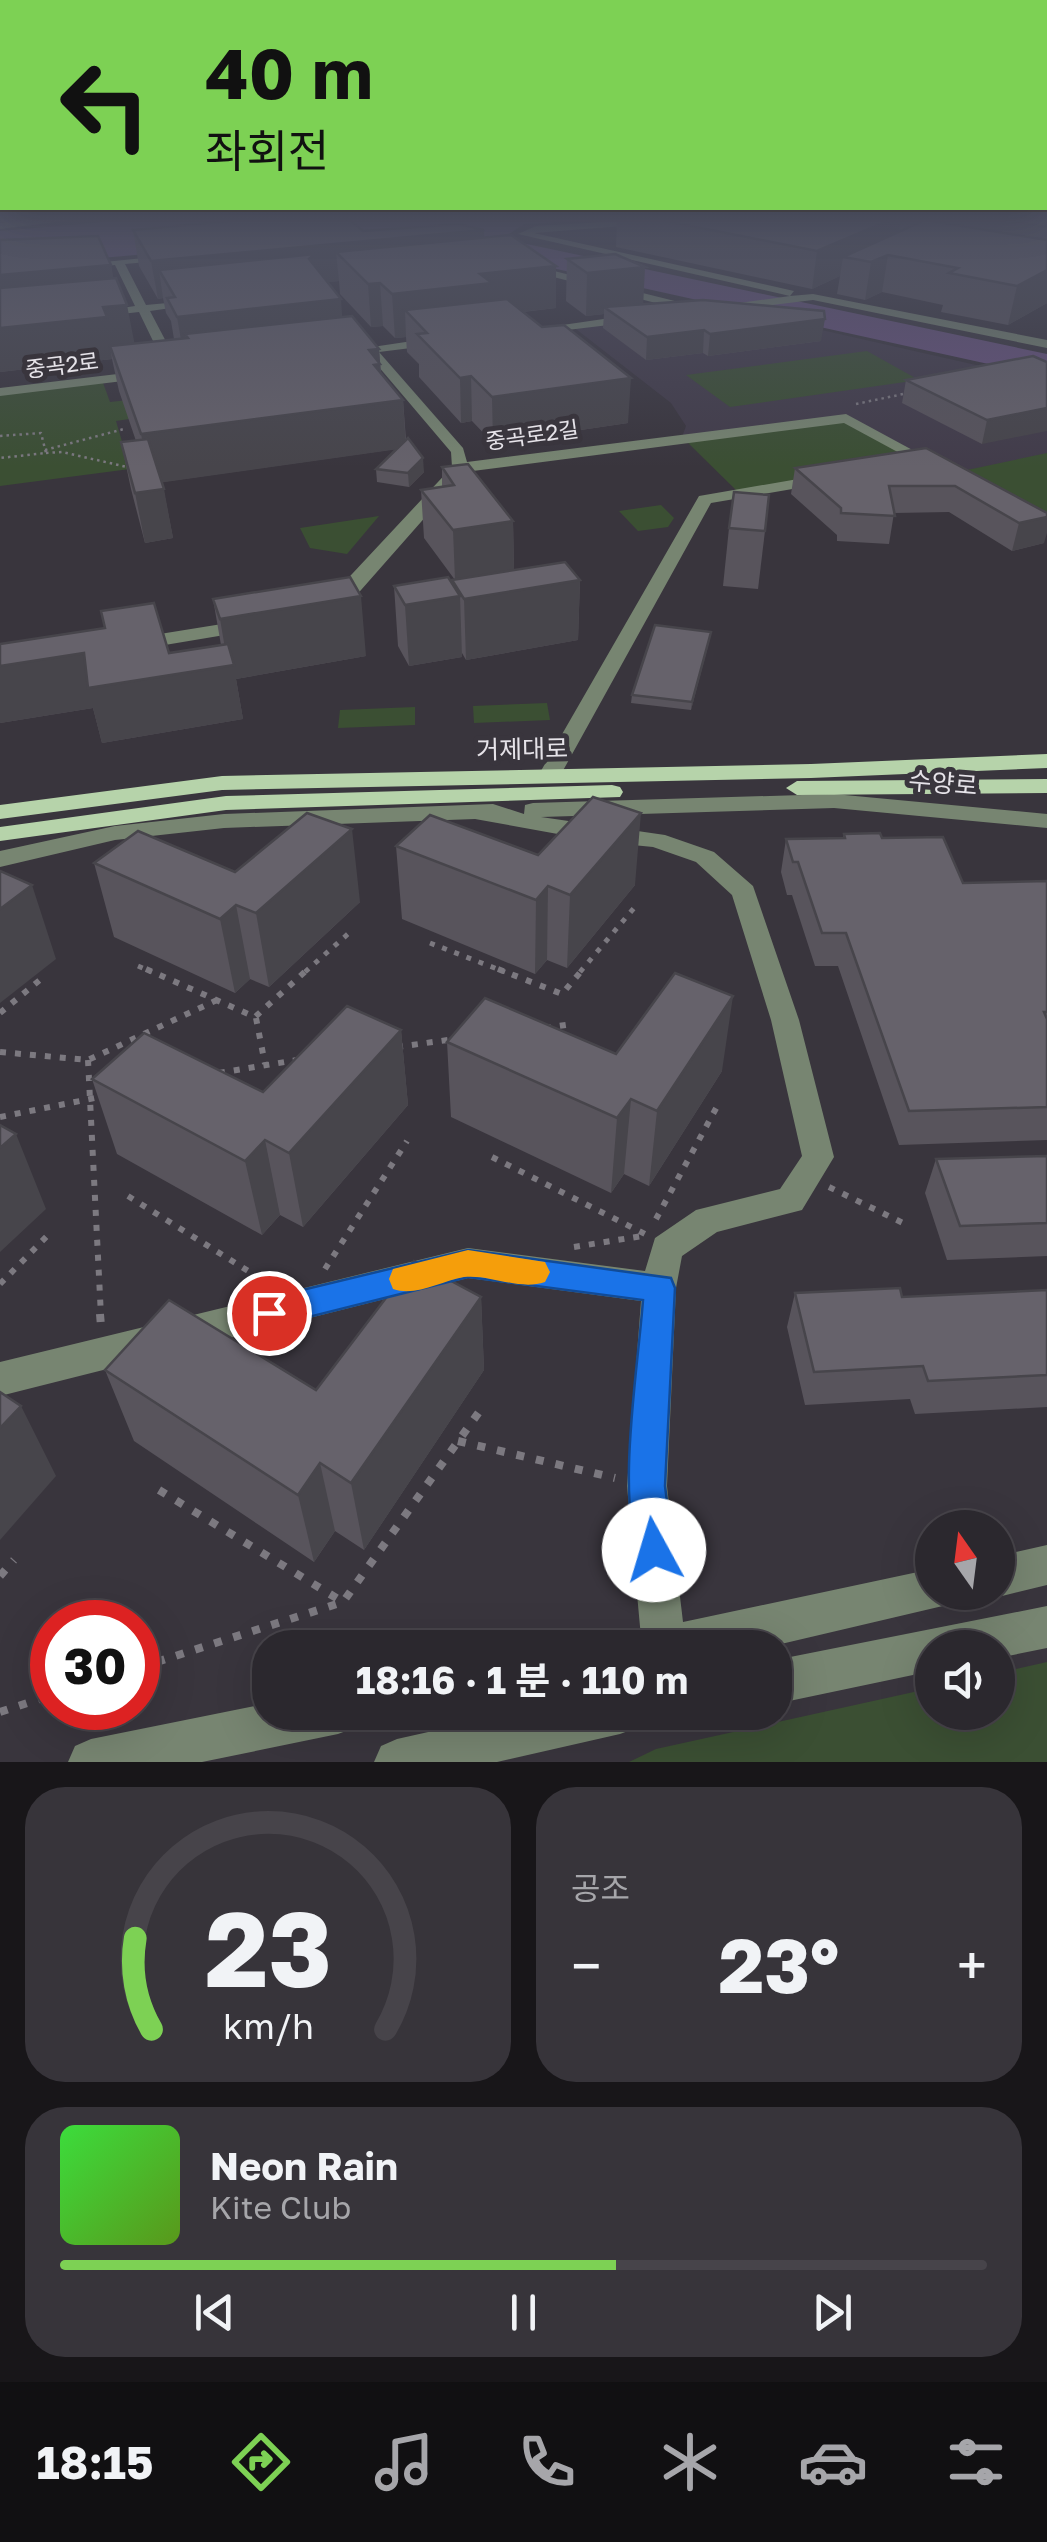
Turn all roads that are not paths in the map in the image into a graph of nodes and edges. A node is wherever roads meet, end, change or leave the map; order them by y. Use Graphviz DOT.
graph roads {
  1 [pos="139,302"];
  2 [pos="203,302"];
  3 [pos="670,302"];
  4 [pos="773,302"];
  5 [pos="831,302"];
  6 [pos="142,309"];
  7 [pos="703,310"];
  8 [pos="74,315"];
  9 [pos="666,315"];
  10 [pos="647,317"];
  11 [pos="517,332"];
  12 [pos="462,338"];
  13 [pos="1047,344"];
  14 [pos="370,349"];
  15 [pos="331,354"];
  16 [pos="194,370"];
  17 [pos="175,372"];
  18 [pos="0,392"];
  19 [pos="460,468"];
  20 [pos="892,470"];
  21 [pos="854,476"];
  22 [pos="310,616"];
  23 [pos="271,622"];
  24 [pos="109,648"];
  25 [pos="1047,761"];
  26 [pos="550,776"];
  27 [pos="1047,786"];
  28 [pos="175,788"];
  29 [pos="832,794"];
  30 [pos="0,795"];
  31 [pos="0,812"];
  32 [pos="476,812"];
  33 [pos="1047,820"];
  34 [pos="0,834"];
  35 [pos="0,859"];
  36 [pos="660,1288"];
  37 [pos="0,1379"];
  38 [pos="1047,1566"];
  39 [pos="1015,1573"];
  40 [pos="915,1594"];
  41 [pos="1047,1626"];
  42 [pos="662,1630"];
  43 [pos="744,1630"];
  44 [pos="1015,1633"];
  45 [pos="915,1653"];
  46 [pos="792,1679"];
  47 [pos="252,1729"];
  48 [pos="540,1730"];
  49 [pos="91,1762"];
  50 [pos="397,1762"];
  1 -- 6 [label="street"];
  2 -- 6 [label="street"];
  3 -- 7 [label="street"];
  4 -- 7 [label="street"];
  5 -- 13 [label="street"];
  6 -- 8 [label="street"];
  6 -- 17 [label="street"];
  7 -- 9 [label="street"];
  10 -- 11 [label="street"];
  12 -- 14 [label="street"];
  14 -- 15 [label="street"];
  14 -- 19 [label="street"];
  16 -- 17 [label="street, 중곡2로"];
  17 -- 18 [label="street, 중곡2로"];
  19 -- 20 [label="street, 중곡로2길"];
  19 -- 22 [label="street, 중곡로2길"];
  21 -- 26 [label="street"];
  23 -- 24 [label="street"];
  25 -- 26 [label="main road, 거제대로"];
  26 -- 28 [label="main road, 거제대로"];
  27 -- 29 [label="main road, 거제대로"];
  28 -- 30 [label="main road"];
  28 -- 31 [label="main road, 거제대로"];
  29 -- 32 [label="street, 수양로"];
  29 -- 33 [label="street, 수양로"];
  29 -- 34 [label="main road, 거제대로"];
  32 -- 35 [label="street"];
  32 -- 36 [label="street"];
  36 -- 37 [label="street"];
  36 -- 42 [label="street"];
  38 -- 39 [label="street"];
  40 -- 43 [label="street"];
  41 -- 44 [label="street"];
  45 -- 46 [label="street"];
  47 -- 49 [label="street"];
  48 -- 50 [label="street"];
}
